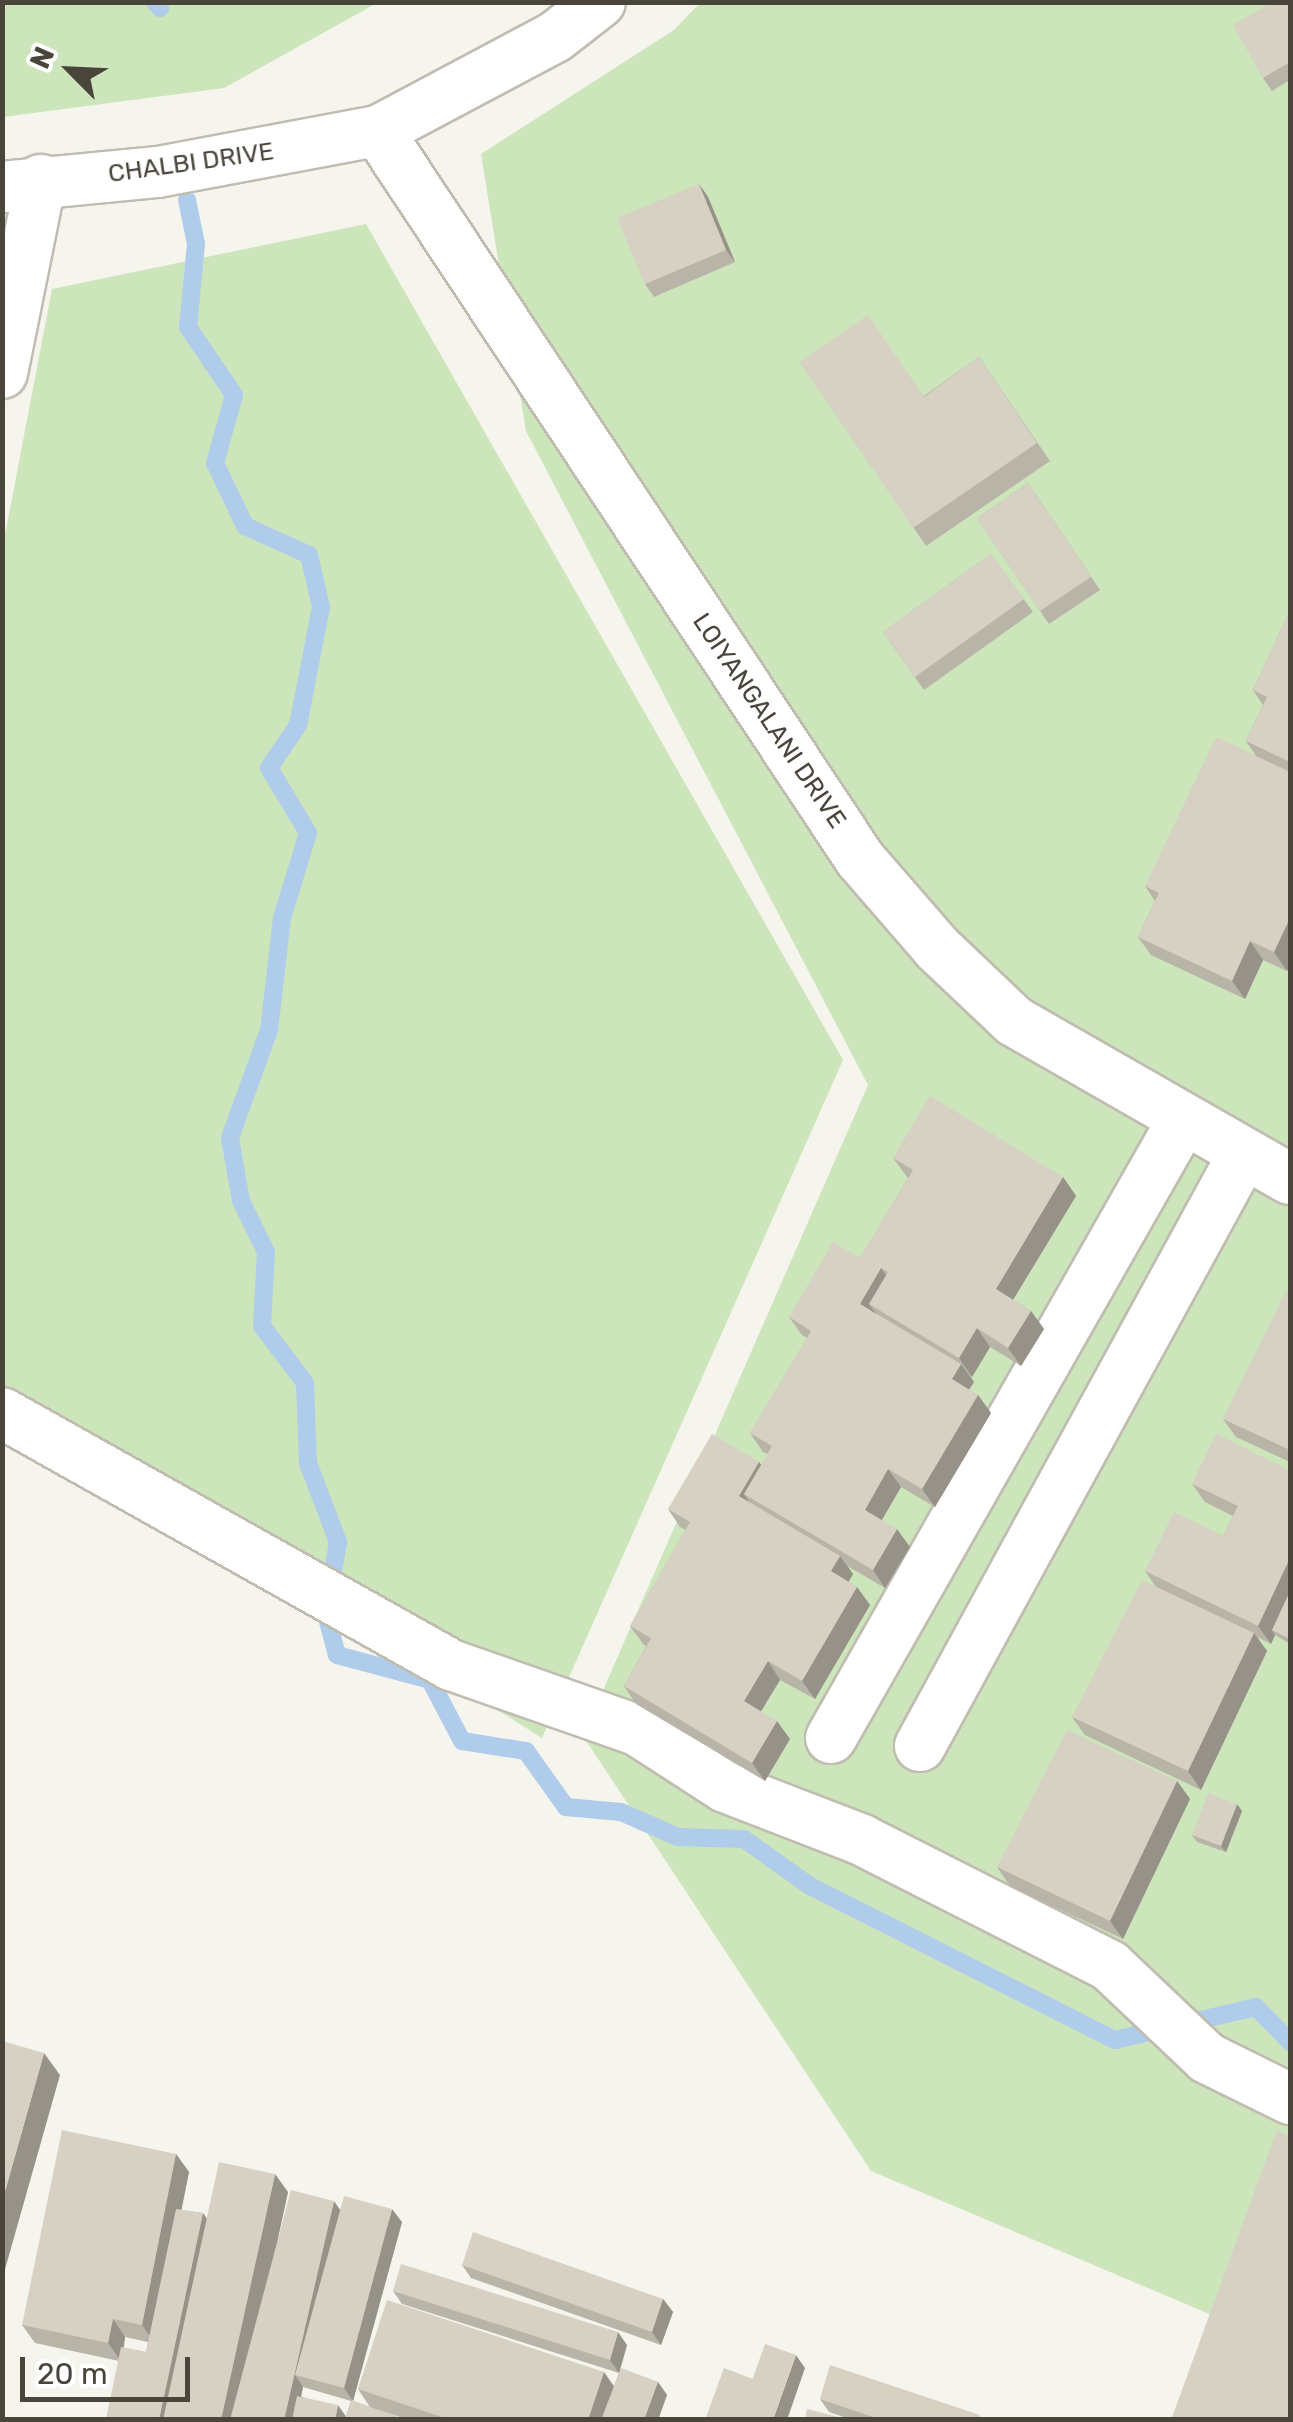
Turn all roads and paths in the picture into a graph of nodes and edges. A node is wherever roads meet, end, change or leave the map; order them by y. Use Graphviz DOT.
graph roads {
  1 [pos="600,2"];
  2 [pos="378,132"];
  3 [pos="22,184"];
  4 [pos="2,374"];
  5 [pos="1183,1120"];
  6 [pos="1243,1155"];
  7 [pos="1290,1179"];
  8 [pos="2,1413"];
  9 [pos="831,1738"];
  10 [pos="920,1746"];
  11 [pos="1290,2099"];
  1 -- 2 [label="street, CHALBI DRIVE"];
  2 -- 3 [label="street, CHALBI DRIVE"];
  2 -- 5 [label="street, LOIYANGALANI DRIVE"];
  3 -- 4 [label="street"];
  5 -- 6 [label="street, LOIYANGALANI DRIVE"];
  5 -- 9 [label="street"];
  6 -- 7 [label="street, LOIYANGALANI DRIVE"];
  6 -- 10 [label="street"];
  8 -- 11 [label="street"];
}
